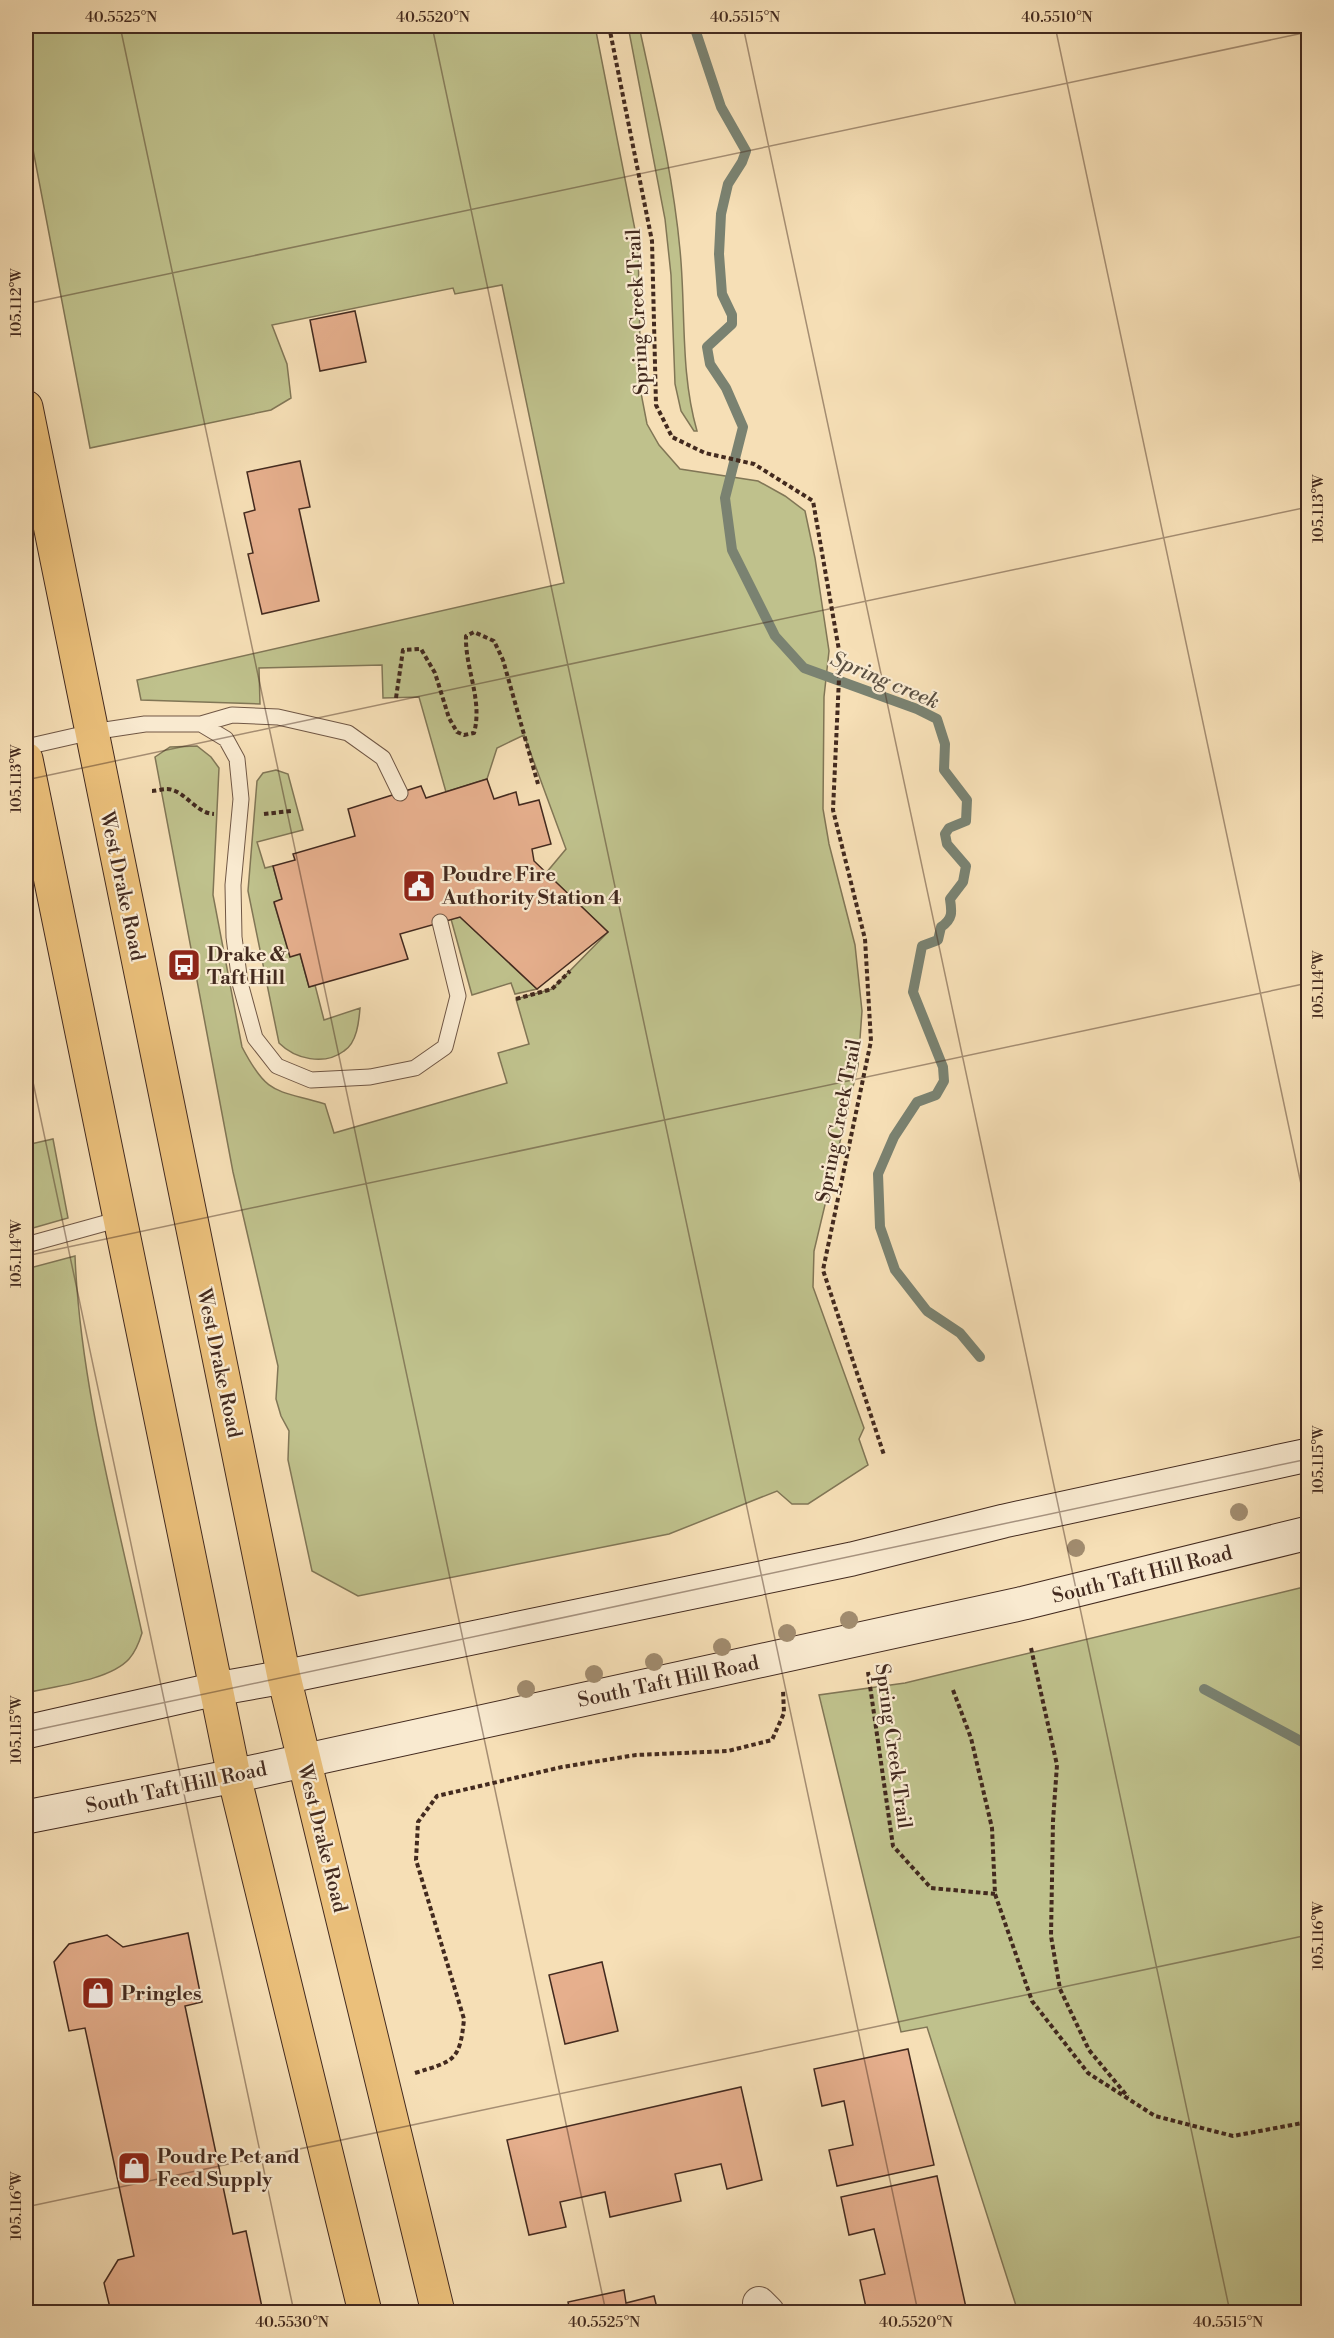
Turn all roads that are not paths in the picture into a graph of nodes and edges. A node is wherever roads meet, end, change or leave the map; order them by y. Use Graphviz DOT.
graph roads {
  1 [pos="26,407"];
  2 [pos="201,724"];
  3 [pos="92,732"];
  4 [pos="26,747"];
  5 [pos="26,759"];
  6 [pos="400,793"];
  7 [pos="440,922"];
  8 [pos="120,1219"];
  9 [pos="26,1245"];
  10 [pos="1308,1455"];
  11 [pos="1308,1533"];
  12 [pos="284,1677"];
  13 [pos="216,1689"];
  14 [pos="26,1732"];
  15 [pos="304,1760"];
  16 [pos="234,1776"];
  17 [pos="26,1817"];
  18 [pos="365,2313"];
  19 [pos="438,2313"];
  1 -- 3 [label="main road, West Drake Road"];
  2 -- 3 [label="lane"];
  2 -- 6 [label="lane"];
  2 -- 7 [label="lane"];
  3 -- 4 [label="lane"];
  3 -- 12 [label="main road, West Drake Road"];
  5 -- 8 [label="main road"];
  8 -- 9 [label="lane"];
  8 -- 13 [label="main road"];
  10 -- 12 [label="main road"];
  11 -- 15 [label="main road, South Taft Hill Road"];
  12 -- 13 [label="main road"];
  12 -- 15 [label="main road, West Drake Road"];
  13 -- 14 [label="main road"];
  13 -- 16 [label="main road"];
  15 -- 16 [label="main road, South Taft Hill Road"];
  15 -- 19 [label="main road, West Drake Road"];
  16 -- 17 [label="main road, South Taft Hill Road"];
  16 -- 18 [label="main road"];
}
